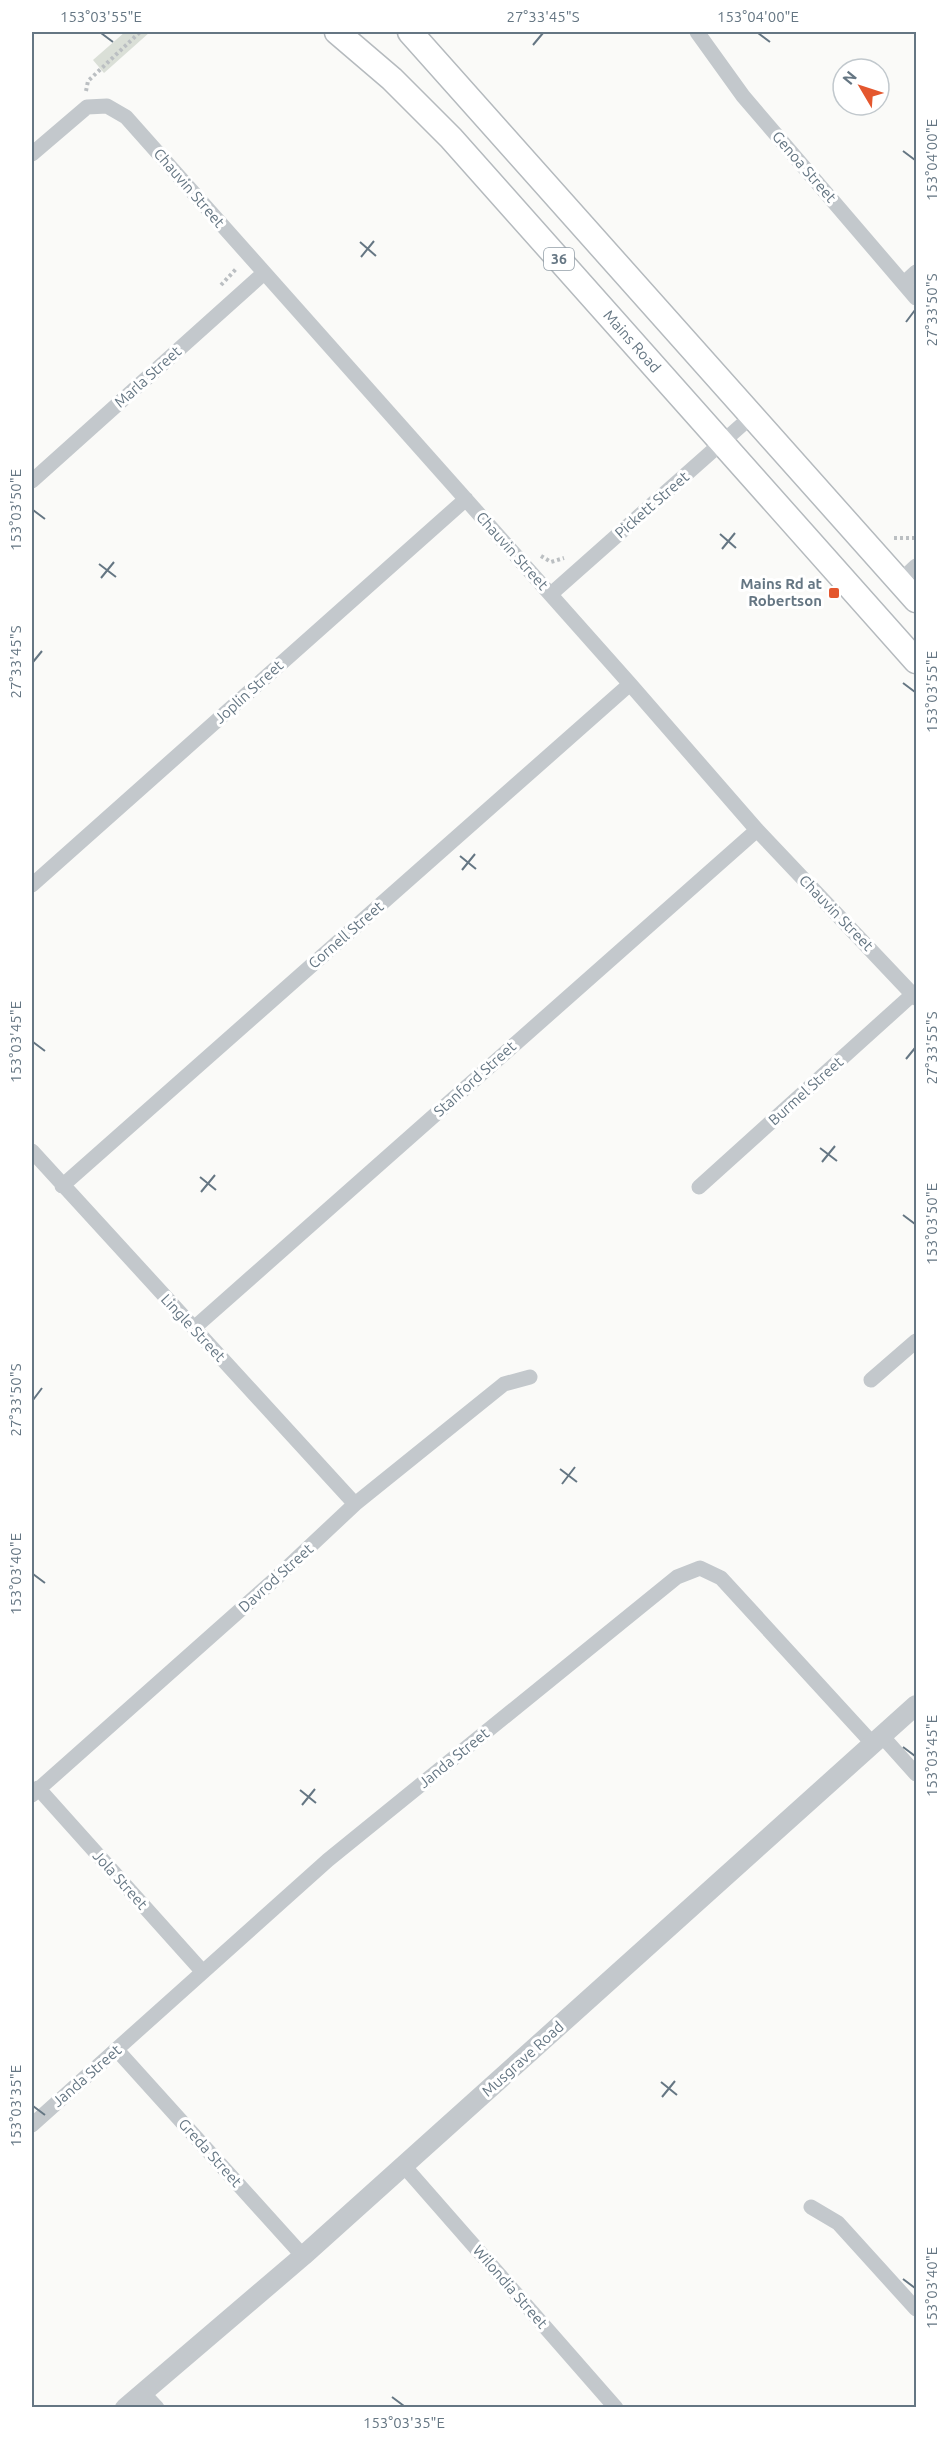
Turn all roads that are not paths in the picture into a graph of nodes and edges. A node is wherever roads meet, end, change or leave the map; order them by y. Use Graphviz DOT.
graph roads {
  1 [pos="337,32"];
  2 [pos="410,32"];
  3 [pos="697,32"];
  4 [pos="32,154"];
  5 [pos="916,272"];
  6 [pos="264,273"];
  7 [pos="904,283"];
  8 [pos="916,298"];
  9 [pos="753,415"];
  10 [pos="722,443"];
  11 [pos="32,480"];
  12 [pos="466,499"];
  13 [pos="908,574"];
  14 [pos="551,594"];
  15 [pos="916,600"];
  16 [pos="916,661"];
  17 [pos="630,684"];
  18 [pos="757,830"];
  19 [pos="32,885"];
  20 [pos="915,996"];
  21 [pos="32,1151"];
  22 [pos="62,1186"];
  23 [pos="699,1187"];
  24 [pos="194,1328"];
  25 [pos="916,1341"];
  26 [pos="530,1377"];
  27 [pos="871,1380"];
  28 [pos="355,1504"];
  29 [pos="916,1705"];
  30 [pos="877,1740"];
  31 [pos="916,1774"];
  32 [pos="35,1792"];
  33 [pos="202,1971"];
  34 [pos="117,2050"];
  35 [pos="32,2125"];
  36 [pos="404,2166"];
  37 [pos="812,2207"];
  38 [pos="303,2256"];
  39 [pos="916,2310"];
  40 [pos="142,2392"];
  41 [pos="125,2408"];
  42 [pos="157,2408"];
  43 [pos="616,2408"];
  1 -- 10 [label="main road, Mains Road / 36"];
  2 -- 9 [label="main road, 36"];
  3 -- 7 [label="street, Genoa Street"];
  4 -- 6 [label="street, Chauvin Street"];
  5 -- 7 [label="street"];
  6 -- 11 [label="street, Marla Street"];
  6 -- 12 [label="street, Chauvin Street"];
  7 -- 8 [label="street, Genoa Street"];
  9 -- 10 [label="street, Pickett Street"];
  9 -- 13 [label="main road, 36"];
  10 -- 14 [label="street, Pickett Street"];
  10 -- 16 [label="main road, Mains Road / 36"];
  12 -- 14 [label="street, Chauvin Street"];
  12 -- 19 [label="street, Joplin Street"];
  13 -- 15 [label="main road, 36"];
  14 -- 17 [label="street, Chauvin Street"];
  17 -- 18 [label="street, Chauvin Street"];
  17 -- 22 [label="street, Cornell Street"];
  18 -- 20 [label="street, Chauvin Street"];
  18 -- 24 [label="street, Stanford Street"];
  20 -- 23 [label="street, Burmel Street"];
  21 -- 22 [label="street, Lingle Street"];
  22 -- 24 [label="street, Lingle Street"];
  24 -- 28 [label="street, Lingle Street"];
  25 -- 27 [label="street"];
  26 -- 28 [label="street, Davrod Street"];
  28 -- 32 [label="street, Davrod Street"];
  29 -- 30 [label="street, Musgrave Road"];
  30 -- 31 [label="street, Janda Street"];
  30 -- 33 [label="street, Janda Street"];
  30 -- 36 [label="street, Musgrave Road"];
  32 -- 33 [label="street, Jola Street"];
  33 -- 34 [label="street, Janda Street"];
  34 -- 35 [label="street, Janda Street"];
  34 -- 38 [label="street, Greda Street"];
  36 -- 38 [label="street, Musgrave Road"];
  36 -- 43 [label="street, Wilondia Street"];
  37 -- 39 [label="street"];
  38 -- 40 [label="street, Musgrave Road"];
  40 -- 41 [label="street, Musgrave Road"];
  40 -- 42 [label="street"];
}
